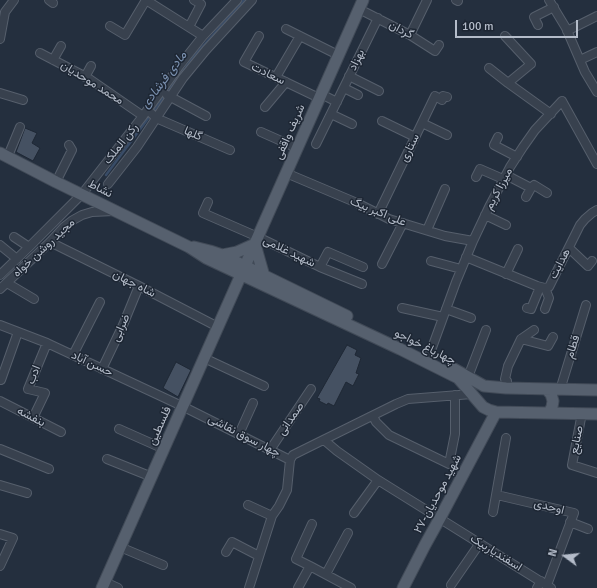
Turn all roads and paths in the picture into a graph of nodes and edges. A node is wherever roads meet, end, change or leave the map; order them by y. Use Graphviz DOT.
graph roads {
  1 [pos="14,0"];
  2 [pos="146,0"];
  3 [pos="194,0"];
  4 [pos="237,0"];
  5 [pos="252,0"];
  6 [pos="427,0"];
  7 [pos="361,4"];
  8 [pos="552,4"];
  9 [pos="597,16"];
  10 [pos="378,18"];
  11 [pos="538,25"];
  12 [pos="110,26"];
  13 [pos="189,27"];
  14 [pos="286,29"];
  15 [pos="567,31"];
  16 [pos="410,35"];
  17 [pos="203,36"];
  18 [pos="259,36"];
  19 [pos="300,36"];
  20 [pos="505,36"];
  21 [pos="0,39"];
  22 [pos="439,45"];
  23 [pos="61,46"];
  24 [pos="597,52"];
  25 [pos="40,53"];
  26 [pos="338,55"];
  27 [pos="53,60"];
  28 [pos="184,60"];
  29 [pos="580,60"];
  30 [pos="91,66"];
  31 [pos="191,68"];
  32 [pos="489,68"];
  33 [pos="85,76"];
  34 [pos="349,76"];
  35 [pos="276,78"];
  36 [pos="286,82"];
  37 [pos="508,84"];
  38 [pos="344,88"];
  39 [pos="379,91"];
  40 [pos="161,92"];
  41 [pos="597,92"];
  42 [pos="0,93"];
  43 [pos="358,95"];
  44 [pos="320,96"];
  45 [pos="170,97"];
  46 [pos="447,97"];
  47 [pos="23,100"];
  48 [pos="337,102"];
  49 [pos="265,107"];
  50 [pos="145,113"];
  51 [pos="331,114"];
  52 [pos="550,114"];
  53 [pos="206,116"];
  54 [pos="156,118"];
  55 [pos="382,121"];
  56 [pos="422,123"];
  57 [pos="352,124"];
  58 [pos="20,127"];
  59 [pos="261,132"];
  60 [pos="447,134"];
  61 [pos="498,137"];
  62 [pos="415,138"];
  63 [pos="316,144"];
  64 [pos="69,145"];
  65 [pos="298,148"];
  66 [pos="230,150"];
  67 [pos="4,154"];
  68 [pos="517,157"];
  69 [pos="597,164"];
  70 [pos="286,173"];
  71 [pos="476,177"];
  72 [pos="505,177"];
  73 [pos="56,182"];
  74 [pos="108,184"];
  75 [pos="532,188"];
  76 [pos="445,189"];
  77 [pos="547,193"];
  78 [pos="82,194"];
  79 [pos="526,198"];
  80 [pos="208,202"];
  81 [pos="597,210"];
  82 [pos="115,211"];
  83 [pos="378,214"];
  84 [pos="485,215"];
  85 [pos="403,223"];
  86 [pos="506,224"];
  87 [pos="428,230"];
  88 [pos="14,237"];
  89 [pos="256,240"];
  90 [pos="473,241"];
  91 [pos="50,242"];
  92 [pos="569,243"];
  93 [pos="0,245"];
  94 [pos="189,246"];
  95 [pos="29,247"];
  96 [pos="518,249"];
  97 [pos="222,255"];
  98 [pos="466,257"];
  99 [pos="17,258"];
  100 [pos="431,261"];
  101 [pos="592,261"];
  102 [pos="382,264"];
  103 [pos="320,267"];
  104 [pos="363,267"];
  105 [pos="462,269"];
  106 [pos="243,271"];
  107 [pos="506,274"];
  108 [pos="0,275"];
  109 [pos="264,276"];
  110 [pos="7,283"];
  111 [pos="362,284"];
  112 [pos="139,286"];
  113 [pos="542,288"];
  114 [pos="0,290"];
  115 [pos="34,299"];
  116 [pos="100,302"];
  117 [pos="586,305"];
  118 [pos="402,308"];
  119 [pos="527,308"];
  120 [pos="546,308"];
  121 [pos="444,313"];
  122 [pos="470,318"];
  123 [pos="0,325"];
  124 [pos="218,327"];
  125 [pos="486,330"];
  126 [pos="534,330"];
  127 [pos="18,332"];
  128 [pos="553,337"];
  129 [pos="521,339"];
  130 [pos="47,343"];
  131 [pos="73,355"];
  132 [pos="429,356"];
  133 [pos="205,358"];
  134 [pos="102,369"];
  135 [pos="468,377"];
  136 [pos="1,380"];
  137 [pos="264,386"];
  138 [pos="484,386"];
  139 [pos="506,388"];
  140 [pos="311,389"];
  141 [pos="546,389"];
  142 [pos="560,390"];
  143 [pos="597,390"];
  144 [pos="455,395"];
  145 [pos="474,396"];
  146 [pos="0,401"];
  147 [pos="253,403"];
  148 [pos="184,407"];
  149 [pos="496,412"];
  150 [pos="549,413"];
  151 [pos="582,413"];
  152 [pos="597,414"];
  153 [pos="373,416"];
  154 [pos="33,418"];
  155 [pos="119,429"];
  156 [pos="61,432"];
  157 [pos="238,434"];
  158 [pos="506,438"];
  159 [pos="324,440"];
  160 [pos="164,449"];
  161 [pos="0,450"];
  162 [pos="270,450"];
  163 [pos="107,458"];
  164 [pos="290,460"];
  165 [pos="50,469"];
  166 [pos="597,473"];
  167 [pos="152,477"];
  168 [pos="378,480"];
  169 [pos="0,485"];
  170 [pos="27,493"];
  171 [pos="497,495"];
  172 [pos="248,505"];
  173 [pos="493,512"];
  174 [pos="354,513"];
  175 [pos="272,516"];
  176 [pos="440,518"];
  177 [pos="570,522"];
  178 [pos="312,524"];
  179 [pos="588,529"];
  180 [pos="348,533"];
  181 [pos="0,534"];
  182 [pos="480,543"];
  183 [pos="121,547"];
  184 [pos="226,552"];
  185 [pos="259,556"];
  186 [pos="163,565"];
  187 [pos="0,566"];
  188 [pos="310,566"];
  189 [pos="326,574"];
  190 [pos="104,585"];
  191 [pos="451,585"];
  192 [pos="544,586"];
  193 [pos="118,588"];
  194 [pos="249,588"];
  195 [pos="298,588"];
  196 [pos="351,588"];
  197 [pos="403,588"];
  1 -- 21 [label="street"];
  2 -- 12 [label="street"];
  2 -- 13 [label="street"];
  3 -- 13 [label="street"];
  4 -- 17 [label="street, رکن الملک"];
  5 -- 31 [label="street, رکن الملک"];
  6 -- 16 [label="street"];
  7 -- 10 [label="street, گردان"];
  7 -- 26 [label="main road, شریف واقفی"];
  8 -- 11 [label="street"];
  8 -- 15 [label="street"];
  9 -- 15 [label="street"];
  10 -- 16 [label="street, گردان"];
  10 -- 34 [label="street, بهزاد"];
  13 -- 17 [label="street"];
  14 -- 19 [label="street"];
  15 -- 29 [label="street"];
  16 -- 22 [label="street, گردان"];
  17 -- 28 [label="street, رکن الملک"];
  18 -- 35 [label="street, سعادت"];
  19 -- 26 [label="street"];
  19 -- 35 [label="street"];
  20 -- 37 [label="street"];
  23 -- 27 [label="street"];
  24 -- 29 [label="street"];
  25 -- 27 [label="street, محمد موحدیان"];
  26 -- 44 [label="main road, شریف واقفی"];
  27 -- 33 [label="street, محمد موحدیان"];
  28 -- 31 [label="street"];
  28 -- 40 [label="street, رکن الملک"];
  29 -- 41 [label="street"];
  30 -- 33 [label="street"];
  31 -- 45 [label="street, رکن الملک"];
  32 -- 37 [label="street"];
  33 -- 50 [label="street, محمد موحدیان"];
  34 -- 38 [label="street, بهزاد"];
  34 -- 39 [label="street"];
  35 -- 36 [label="street, سعادت"];
  36 -- 44 [label="street, سعادت"];
  36 -- 49 [label="street"];
  37 -- 52 [label="street"];
  38 -- 43 [label="street"];
  38 -- 48 [label="street, بهزاد"];
  40 -- 45 [label="street"];
  40 -- 50 [label="street, رکن الملک"];
  42 -- 47 [label="street"];
  44 -- 48 [label="street"];
  44 -- 65 [label="main road, شریف واقفی"];
  45 -- 53 [label="street"];
  45 -- 54 [label="street, رکن الملک"];
  46 -- 56 [label="street, ستاری"];
  48 -- 51 [label="street, بهزاد"];
  50 -- 54 [label="street, محمد موحدیان"];
  50 -- 78 [label="street, رکن الملک"];
  51 -- 57 [label="street"];
  51 -- 63 [label="street, بهزاد"];
  52 -- 68 [label="street, میرزا کریم"];
  52 -- 69 [label="street, میرزا کریم"];
  54 -- 66 [label="street, گلها"];
  54 -- 74 [label="street, رکن الملک"];
  55 -- 62 [label="street"];
  56 -- 60 [label="street"];
  56 -- 62 [label="street, ستاری"];
  58 -- 67 [label="street"];
  59 -- 65 [label="street"];
  61 -- 68 [label="street"];
  62 -- 83 [label="street, ستاری"];
  64 -- 73 [label="street"];
  65 -- 70 [label="main road, شریف واقفی"];
  67 -- 73 [label="main road, نشاط"];
  68 -- 72 [label="street, میرزا کریم"];
  70 -- 83 [label="street, علی اکبر بیگ"];
  70 -- 89 [label="main road, شریف واقفی"];
  71 -- 72 [label="street"];
  72 -- 75 [label="street"];
  72 -- 84 [label="street, میرزا کریم"];
  73 -- 78 [label="main road, نشاط"];
  75 -- 77 [label="street"];
  75 -- 79 [label="street"];
  76 -- 87 [label="street"];
  78 -- 82 [label="main road, نشاط"];
  78 -- 95 [label="street, مجید روشن خواه"];
  80 -- 89 [label="street, شهید غلامی"];
  81 -- 92 [label="street, هدایت"];
  82 -- 91 [label="street, مجید روشن خواه"];
  82 -- 94 [label="main road, نشاط"];
  83 -- 85 [label="street, علی اکبر بیگ"];
  84 -- 86 [label="street"];
  84 -- 90 [label="street, میرزا کریم"];
  85 -- 87 [label="street, علی اکبر بیگ"];
  85 -- 102 [label="street"];
  87 -- 90 [label="street, علی اکبر بیگ"];
  88 -- 95 [label="street"];
  89 -- 97 [label="main road"];
  89 -- 103 [label="street, شهید غلامی"];
  89 -- 106 [label="main road, شریف واقفی"];
  89 -- 109 [label="main road"];
  90 -- 98 [label="street, میرزا کریم"];
  91 -- 110 [label="street, مجید روشن خواه"];
  91 -- 112 [label="street, شاه جهان"];
  92 -- 101 [label="street"];
  92 -- 113 [label="street, هدایت"];
  93 -- 99 [label="street"];
  94 -- 97 [label="main road, نشاط"];
  94 -- 106 [label="main road, نشاط"];
  95 -- 99 [label="street, مجید روشن خواه"];
  96 -- 107 [label="street"];
  97 -- 106 [label="main road, نشاط"];
  98 -- 105 [label="street, میرزا کریم"];
  98 -- 107 [label="street, هدایت"];
  99 -- 108 [label="street, مجید روشن خواه"];
  100 -- 105 [label="street"];
  103 -- 104 [label="street, شهید غلامی"];
  103 -- 111 [label="street, شهید غلامی"];
  105 -- 121 [label="street, میرزا کریم"];
  106 -- 109 [label="main road, چهارباغ خواجو"];
  106 -- 124 [label="main road, فلسطین"];
  106 -- 133 [label="street"];
  106 -- 145 [label="main road, چهارباغ خواجو"];
  107 -- 113 [label="street, هدایت"];
  109 -- 132 [label="main road, چهارباغ خواجو"];
  110 -- 114 [label="street, مجید روشن خواه"];
  110 -- 115 [label="street"];
  112 -- 124 [label="street, شاه جهان"];
  112 -- 134 [label="street, ضرابی"];
  113 -- 119 [label="street"];
  113 -- 120 [label="street"];
  116 -- 131 [label="street"];
  117 -- 142 [label="street, قطام"];
  118 -- 121 [label="street"];
  121 -- 122 [label="street"];
  121 -- 132 [label="street, میرزا کریم"];
  123 -- 127 [label="street, حسن آباد"];
  124 -- 133 [label="main road, فلسطین"];
  125 -- 135 [label="street"];
  126 -- 129 [label="street"];
  127 -- 130 [label="street, حسن آباد"];
  127 -- 136 [label="street"];
  128 -- 129 [label="street"];
  129 -- 139 [label="street"];
  130 -- 131 [label="street, حسن آباد"];
  130 -- 154 [label="street, ادب"];
  131 -- 134 [label="street, حسن آباد"];
  132 -- 135 [label="main road, چهارباغ خواجو"];
  133 -- 137 [label="street"];
  133 -- 148 [label="main road, فلسطین"];
  134 -- 148 [label="street, حسن آباد"];
  135 -- 138 [label="main road, چهارباغ خواجو"];
  138 -- 139 [label="main road, چهارباغ خواجو"];
  138 -- 145 [label="main road"];
  139 -- 141 [label="main road, چهارباغ خواجو"];
  140 -- 162 [label="street, صمدانی"];
  141 -- 142 [label="main road, چهارباغ خواجو"];
  141 -- 150 [label="main road"];
  142 -- 143 [label="main road, چهارباغ خواجو"];
  144 -- 145 [label="street, چهار سوق نقاشی"];
  144 -- 153 [label="street, چهار سوق نقاشی"];
  144 -- 153 [label="street"];
  145 -- 149 [label="main road, چهارباغ خواجو"];
  146 -- 154 [label="street, بنفشه"];
  147 -- 157 [label="street"];
  148 -- 157 [label="street, چهار سوق نقاشی"];
  148 -- 160 [label="main road, فلسطین"];
  148 -- 183 [label="street"];
  149 -- 150 [label="main road, چهارباغ خواجو"];
  149 -- 176 [label="main road, ۲۷-شهید موحدیان"];
  150 -- 151 [label="main road, چهارباغ خواجو"];
  151 -- 152 [label="main road, چهارباغ خواجو"];
  151 -- 166 [label="street, صنایع"];
  153 -- 159 [label="street, چهار سوق نقاشی"];
  154 -- 156 [label="street, بنفشه"];
  155 -- 160 [label="street"];
  157 -- 162 [label="street, چهار سوق نقاشی"];
  158 -- 171 [label="street"];
  159 -- 164 [label="street, چهار سوق نقاشی"];
  159 -- 168 [label="street"];
  160 -- 167 [label="main road, فلسطین"];
  161 -- 165 [label="street"];
  162 -- 164 [label="street, چهار سوق نقاشی"];
  163 -- 167 [label="street"];
  164 -- 175 [label="street"];
  167 -- 183 [label="main road, فلسطین"];
  168 -- 174 [label="street"];
  168 -- 176 [label="street"];
  169 -- 170 [label="street"];
  171 -- 173 [label="street"];
  171 -- 177 [label="street, اوحدی"];
  172 -- 175 [label="street"];
  175 -- 185 [label="street"];
  176 -- 182 [label="street, اسفندیاربیک"];
  176 -- 197 [label="main road, ۲۷-شهید موحدیان"];
  177 -- 179 [label="street"];
  177 -- 192 [label="street, اوحدی"];
  178 -- 188 [label="street"];
  180 -- 189 [label="street"];
  181 -- 187 [label="street"];
  182 -- 191 [label="street"];
  182 -- 192 [label="street, اسفندیاربیک"];
  183 -- 186 [label="street"];
  183 -- 190 [label="main road, فلسطین"];
  184 -- 185 [label="street"];
  185 -- 194 [label="street"];
  188 -- 189 [label="street"];
  188 -- 195 [label="street"];
  189 -- 196 [label="street"];
  190 -- 193 [label="street"];
}
